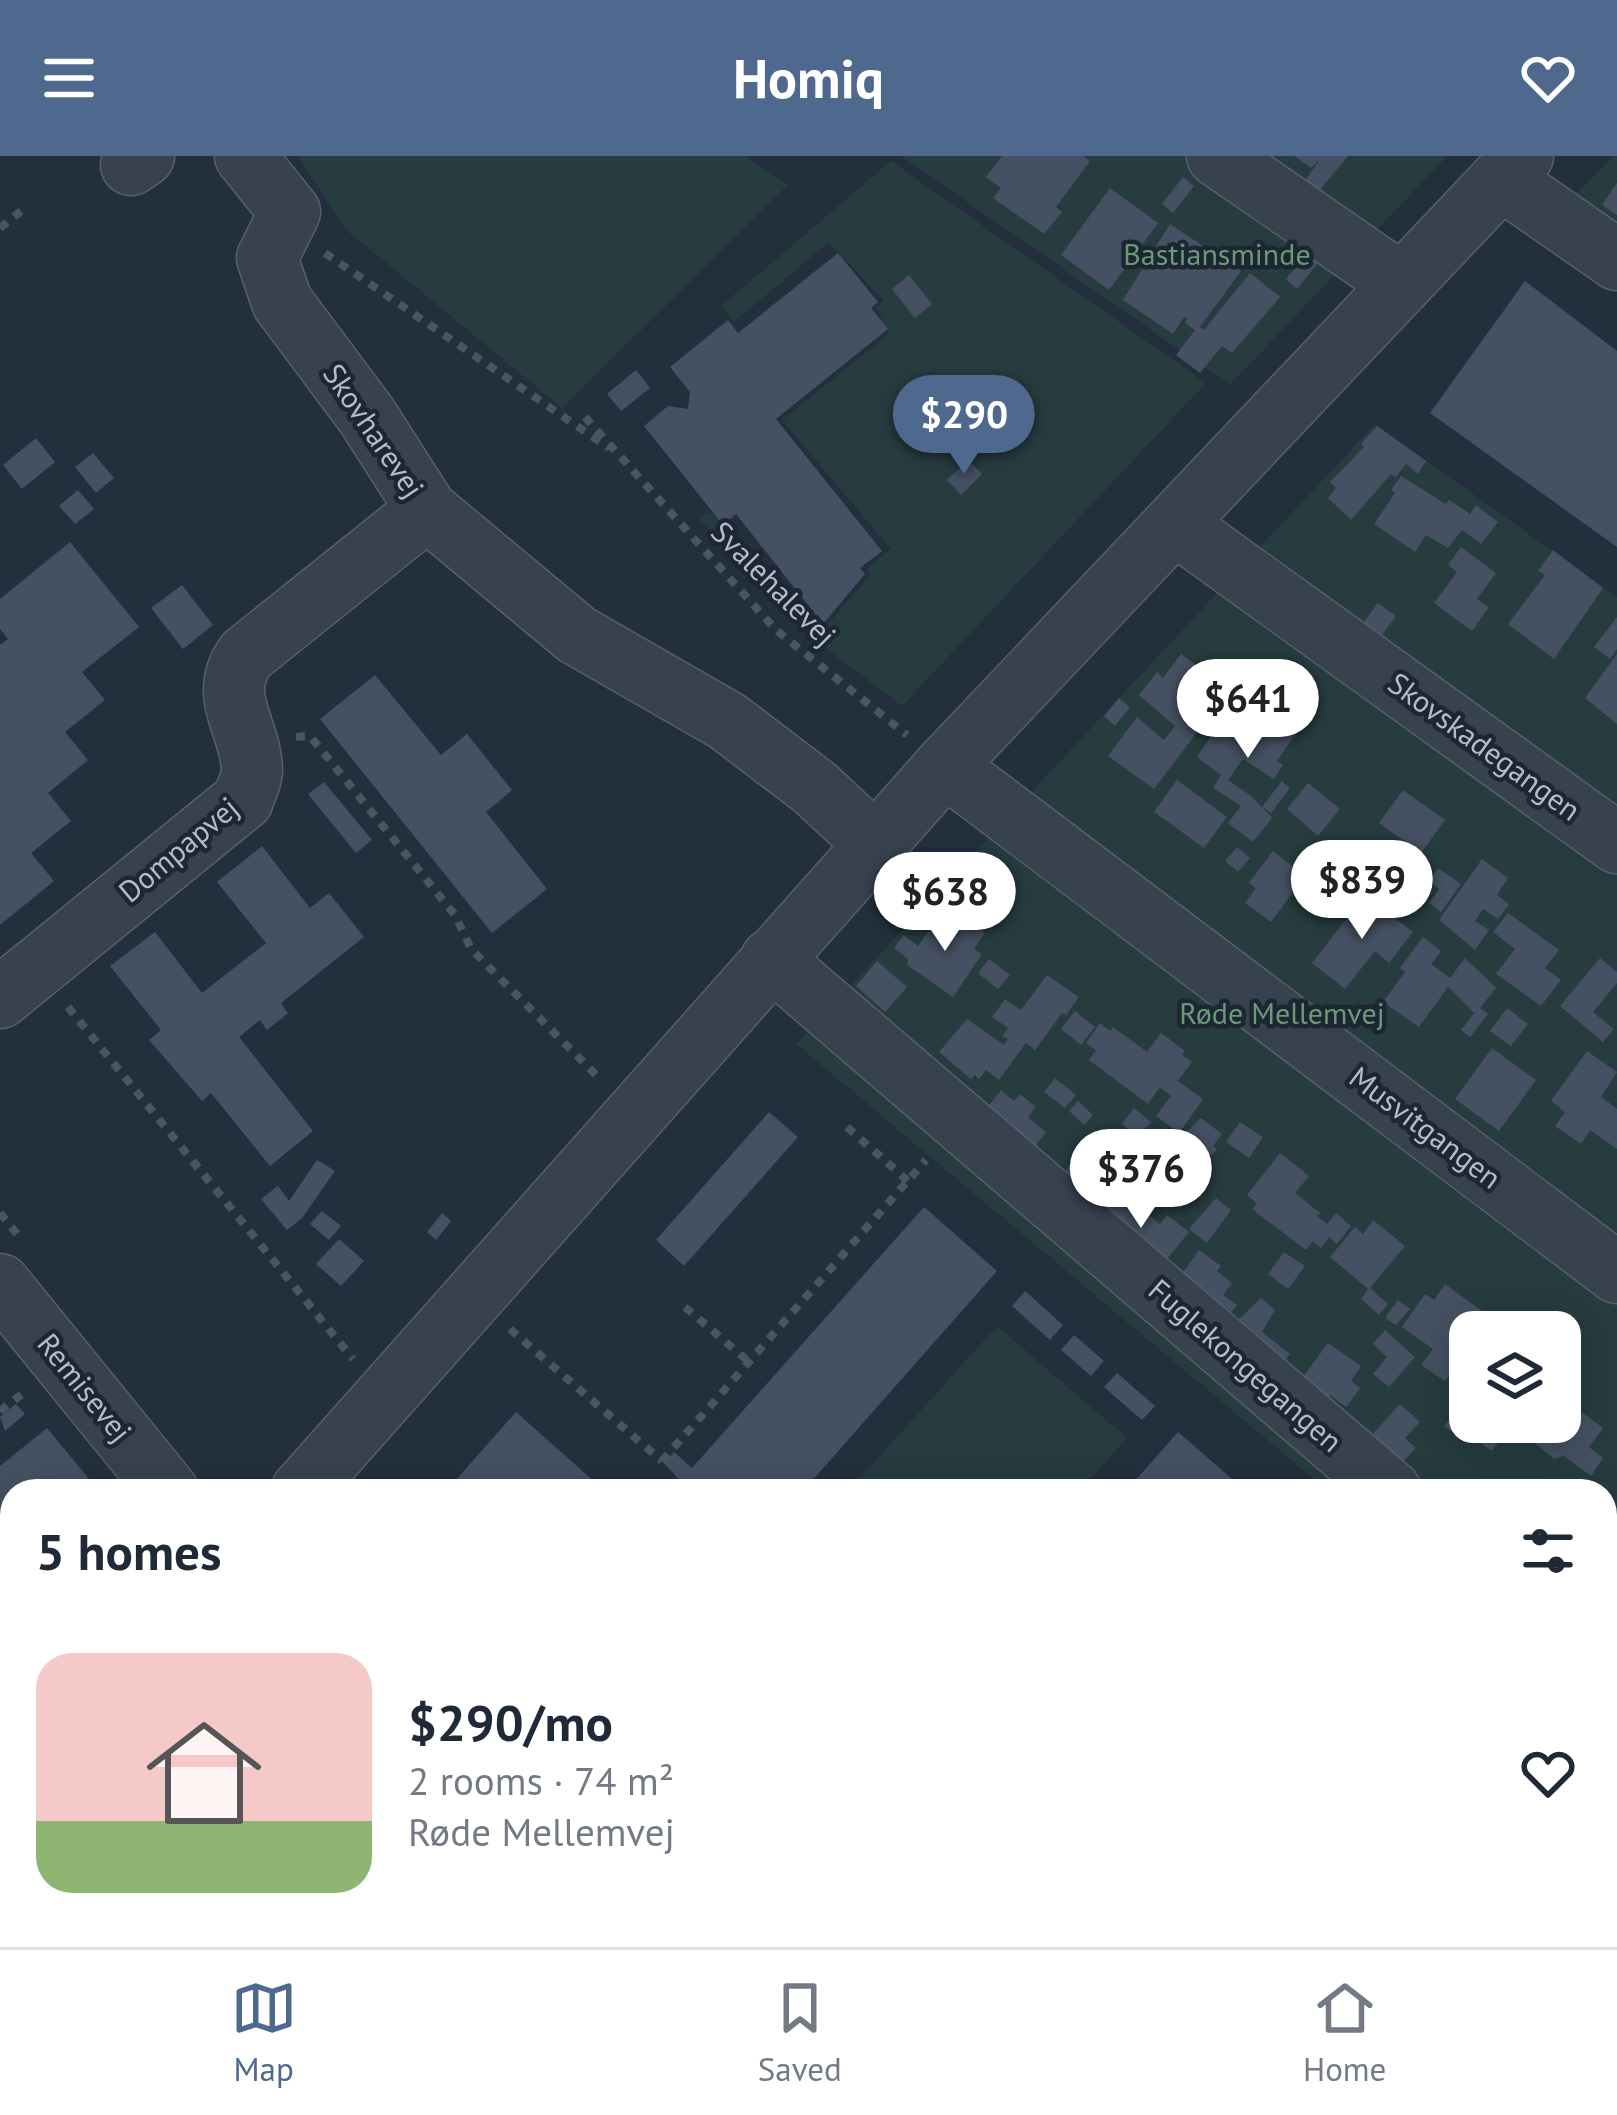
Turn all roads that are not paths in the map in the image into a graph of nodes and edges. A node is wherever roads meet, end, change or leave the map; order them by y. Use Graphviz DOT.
graph roads {
  1 [pos="245,156"];
  2 [pos="1217,156"];
  3 [pos="1512,167"];
  4 [pos="1617,260"];
  5 [pos="1402,284"];
  6 [pos="427,511"];
  7 [pos="1176,525"];
  8 [pos="246,655"];
  9 [pos="945,766"];
  10 [pos="1617,843"];
  11 [pos="875,844"];
  12 [pos="771,959"];
  13 [pos="18,983"];
  14 [pos="1617,1273"];
  15 [pos="0,1284"];
  16 [pos="158,1479"];
  17 [pos="312,1479"];
  18 [pos="1377,1479"];
  1 -- 6 [label="street, Skovharevej"];
  2 -- 5 [label="street"];
  3 -- 4 [label="street"];
  3 -- 5 [label="street"];
  5 -- 7 [label="street"];
  6 -- 8 [label="street, Skovharevej"];
  6 -- 11 [label="street"];
  7 -- 9 [label="street"];
  7 -- 10 [label="street, Skovskadegangen"];
  8 -- 13 [label="street, Dompapvej"];
  9 -- 11 [label="street"];
  9 -- 14 [label="street, Musvitgangen"];
  11 -- 12 [label="street"];
  12 -- 17 [label="street"];
  12 -- 18 [label="street, Fuglekongegangen"];
  15 -- 16 [label="street, Remisevej"];
}
